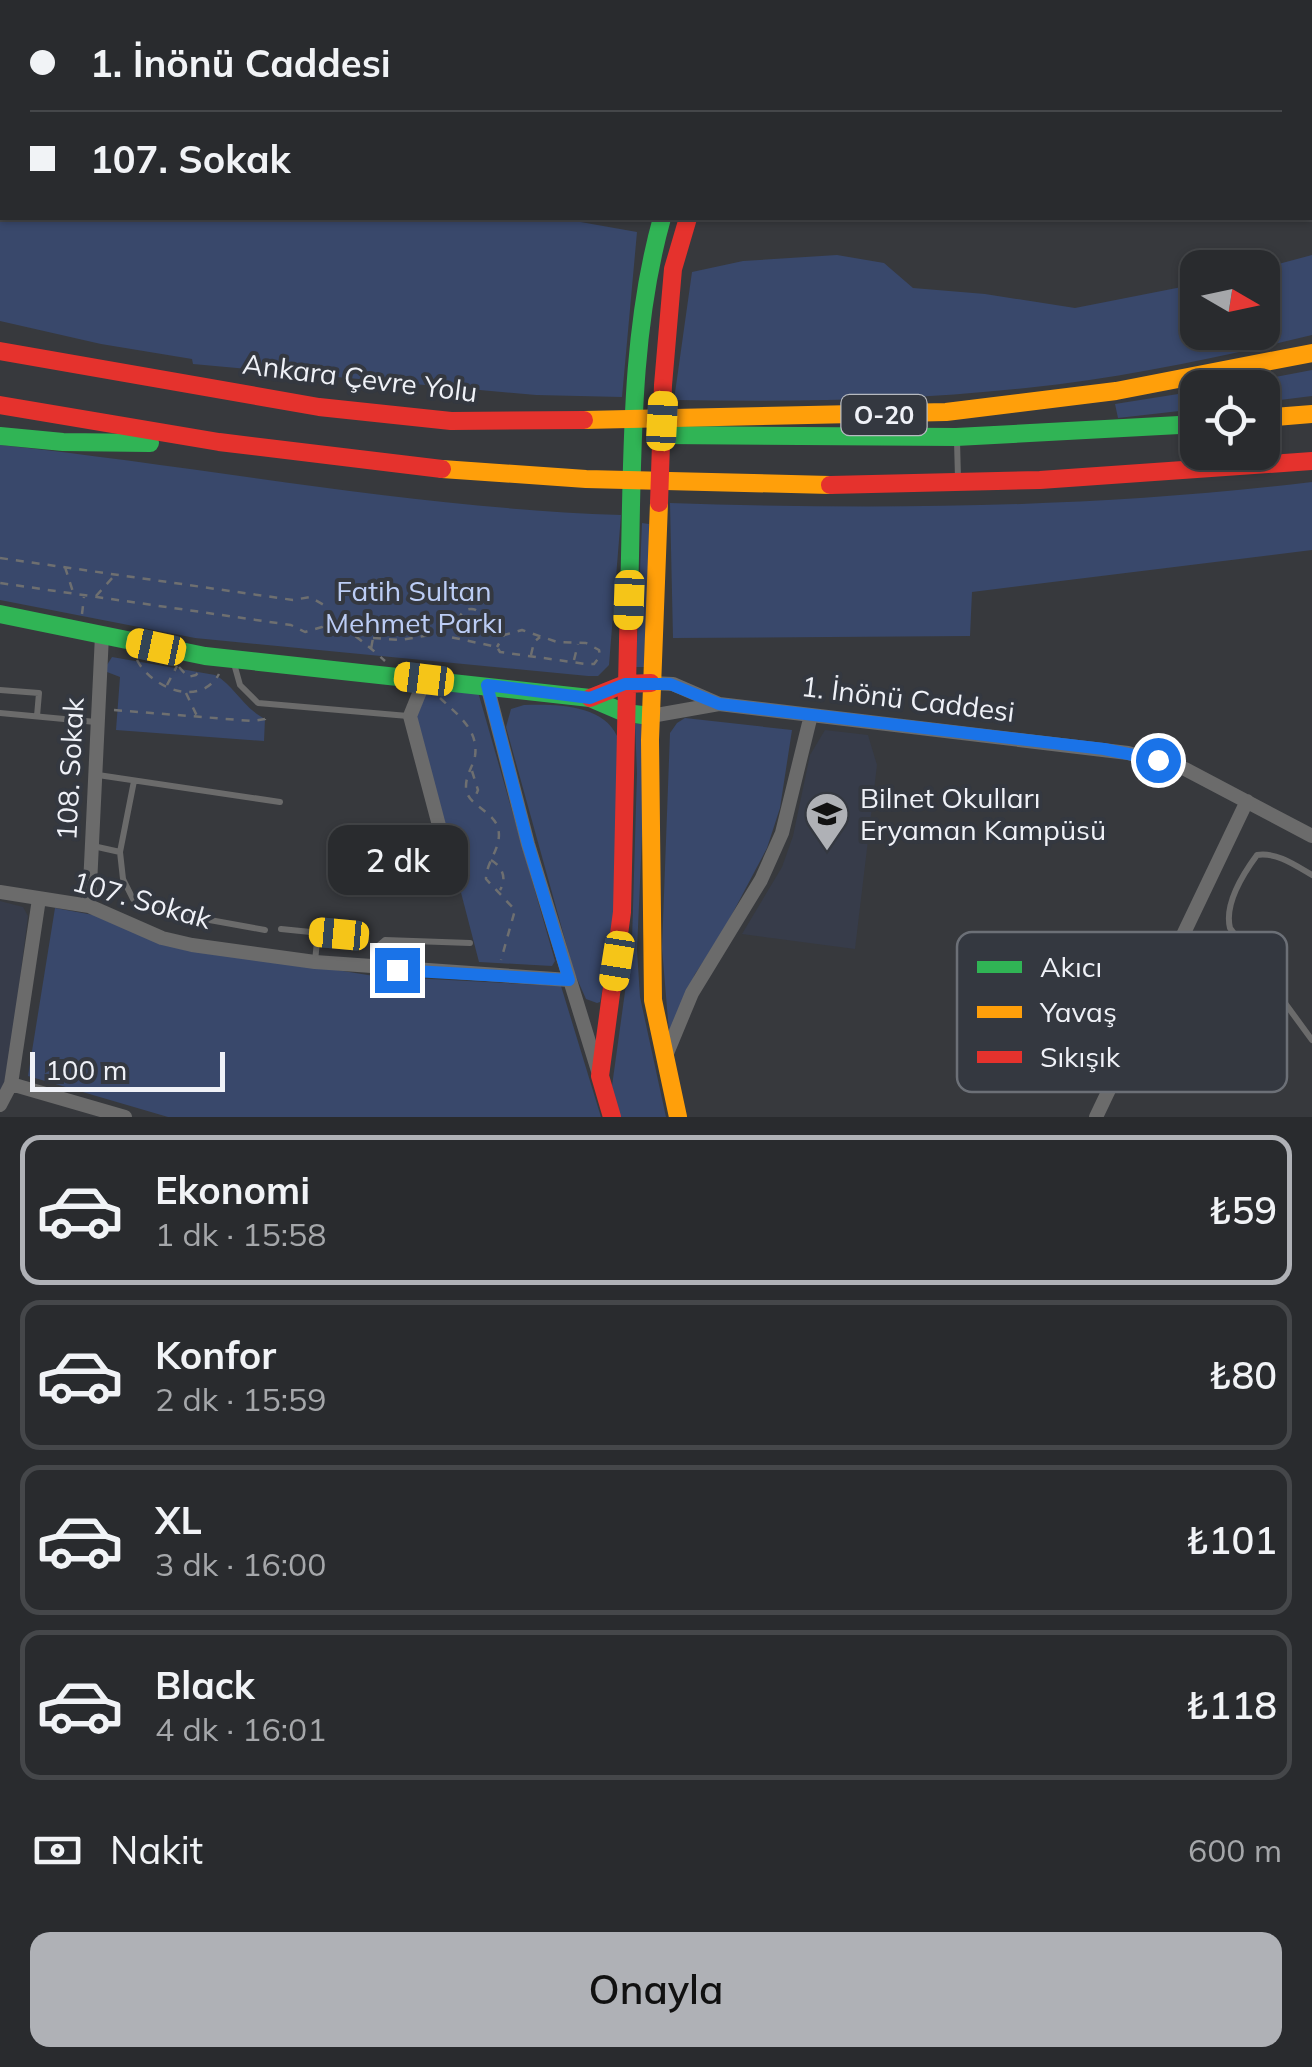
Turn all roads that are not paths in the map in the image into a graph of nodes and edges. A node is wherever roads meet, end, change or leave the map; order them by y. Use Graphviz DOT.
graph roads {
  1 [pos="662,220"];
  2 [pos="687,220"];
  3 [pos="0,335"];
  4 [pos="0,351"];
  5 [pos="1312,354"];
  6 [pos="83,368"];
  7 [pos="0,405"];
  8 [pos="1312,414"];
  9 [pos="1280,417"];
  10 [pos="451,421"];
  11 [pos="1180,425"];
  12 [pos="0,436"];
  13 [pos="956,437"];
  14 [pos="248,446"];
  15 [pos="1312,461"];
  16 [pos="959,484"];
  17 [pos="0,614"];
  18 [pos="102,635"];
  19 [pos="226,666"];
  20 [pos="429,680"];
  21 [pos="651,683"];
  22 [pos="625,684"];
  23 [pos="487,685"];
  24 [pos="0,690"];
  25 [pos="590,698"];
  26 [pos="719,704"];
  27 [pos="0,713"];
  28 [pos="625,713"];
  29 [pos="811,715"];
  30 [pos="37,716"];
  31 [pos="98,716"];
  32 [pos="410,716"];
  33 [pos="651,716"];
  34 [pos="95,775"];
  35 [pos="134,781"];
  36 [pos="280,802"];
  37 [pos="1247,802"];
  38 [pos="441,834"];
  39 [pos="1312,836"];
  40 [pos="92,846"];
  41 [pos="120,852"];
  42 [pos="1312,874"];
  43 [pos="0,892"];
  44 [pos="39,899"];
  45 [pos="89,906"];
  46 [pos="281,929"];
  47 [pos="264,930"];
  48 [pos="318,932"];
  49 [pos="1185,932"];
  50 [pos="1233,932"];
  51 [pos="360,936"];
  52 [pos="470,943"];
  53 [pos="315,962"];
  54 [pos="374,968"];
  55 [pos="569,980"];
  56 [pos="1287,1006"];
  57 [pos="583,1024"];
  58 [pos="607,1024"];
  59 [pos="1312,1040"];
  60 [pos="665,1059"];
  61 [pos="600,1076"];
  62 [pos="10,1084"];
  63 [pos="1108,1092"];
  64 [pos="0,1105"];
  65 [pos="125,1117"];
  66 [pos="612,1117"];
  67 [pos="678,1117"];
  68 [pos="1096,1117"];
  1 -- 22 [label="main road"];
  2 -- 21 [label="main road"];
  3 -- 6 [label="main road"];
  4 -- 6 [label="main road, Ankara Çevre Yolu / O-20"];
  5 -- 10 [label="main road, Ankara Çevre Yolu / O-20"];
  6 -- 10 [label="main road, Ankara Çevre Yolu / O-20"];
  7 -- 14 [label="main road"];
  8 -- 9 [label="main road"];
  10 -- 13 [label="main road"];
  11 -- 13 [label="main road"];
  12 -- 14 [label="main road"];
  13 -- 16 [label="lane"];
  14 -- 16 [label="main road"];
  15 -- 16 [label="main road"];
  17 -- 18 [label="main road"];
  18 -- 19 [label="main road"];
  18 -- 31 [label="street, 108. Sokak"];
  19 -- 20 [label="main road"];
  19 -- 32 [label="lane"];
  20 -- 23 [label="main road"];
  20 -- 32 [label="street"];
  21 -- 22 [label="main road"];
  21 -- 26 [label="street"];
  21 -- 33 [label="main road"];
  22 -- 25 [label="main road"];
  22 -- 28 [label="main road"];
  23 -- 25 [label="main road"];
  23 -- 55 [label="street"];
  24 -- 30 [label="lane"];
  25 -- 28 [label="main road"];
  26 -- 29 [label="street, 1. İnönü Caddesi"];
  26 -- 33 [label="street"];
  27 -- 30 [label="lane"];
  28 -- 33 [label="main road"];
  28 -- 58 [label="main road"];
  29 -- 37 [label="street, 1. İnönü Caddesi"];
  29 -- 60 [label="street"];
  30 -- 31 [label="lane"];
  31 -- 34 [label="street, 108. Sokak"];
  32 -- 38 [label="street"];
  33 -- 60 [label="main road"];
  34 -- 35 [label="lane"];
  34 -- 40 [label="street, 108. Sokak"];
  35 -- 36 [label="lane"];
  35 -- 41 [label="lane"];
  37 -- 39 [label="street, 1. İnönü Caddesi"];
  37 -- 49 [label="street"];
  40 -- 41 [label="lane"];
  40 -- 45 [label="street, 108. Sokak"];
  41 -- 47 [label="lane"];
  42 -- 50 [label="lane"];
  43 -- 44 [label="street, 107. Sokak"];
  44 -- 45 [label="street, 107. Sokak"];
  44 -- 62 [label="street"];
  45 -- 53 [label="street, 107. Sokak"];
  46 -- 48 [label="lane"];
  48 -- 51 [label="lane"];
  48 -- 53 [label="lane"];
  52 -- 54 [label="lane"];
  53 -- 54 [label="street, 107. Sokak"];
  54 -- 55 [label="street, 107. Sokak"];
  55 -- 57 [label="street"];
  56 -- 59 [label="lane"];
  57 -- 58 [label="street"];
  57 -- 61 [label="street"];
  58 -- 61 [label="main road"];
  60 -- 67 [label="main road"];
  61 -- 66 [label="main road"];
  62 -- 64 [label="street"];
  62 -- 65 [label="street"];
  63 -- 68 [label="street"];
}
